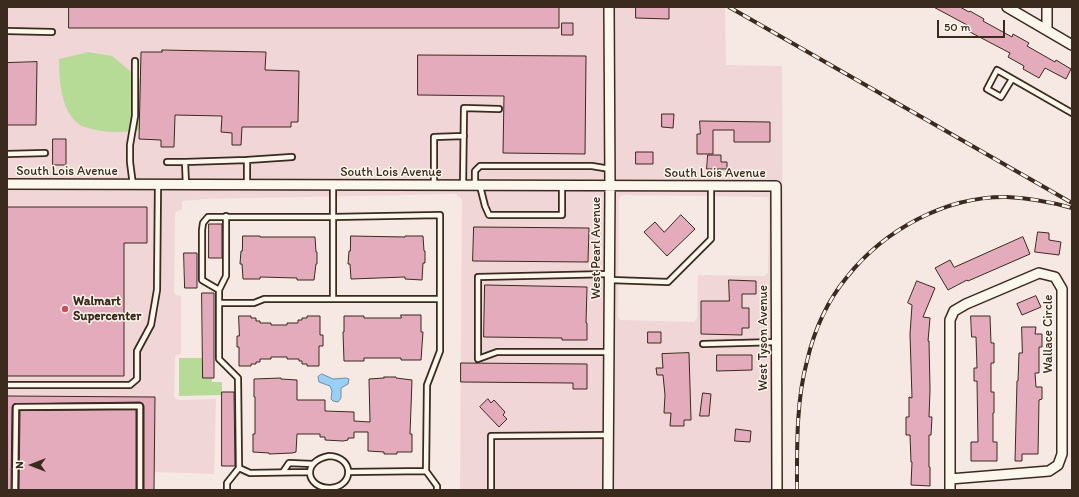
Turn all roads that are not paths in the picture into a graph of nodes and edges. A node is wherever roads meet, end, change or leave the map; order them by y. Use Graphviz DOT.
graph roads {
  1 [pos="610,7"];
  2 [pos="1007,7"];
  3 [pos="1047,7"];
  4 [pos="1047,30"];
  5 [pos="7,31"];
  6 [pos="52,32"];
  7 [pos="1072,45"];
  8 [pos="135,61"];
  9 [pos="1012,79"];
  10 [pos="499,109"];
  11 [pos="1072,113"];
  12 [pos="464,136"];
  13 [pos="45,153"];
  14 [pos="7,154"];
  15 [pos="292,157"];
  16 [pos="247,160"];
  17 [pos="167,162"];
  18 [pos="185,162"];
  19 [pos="610,169"];
  20 [pos="7,184"];
  21 [pos="133,185"];
  22 [pos="158,185"];
  23 [pos="186,185"];
  24 [pos="247,185"];
  25 [pos="333,186"];
  26 [pos="434,186"];
  27 [pos="463,186"];
  28 [pos="478,186"];
  29 [pos="776,186"];
  30 [pos="562,187"];
  31 [pos="610,187"];
  32 [pos="711,187"];
  33 [pos="226,216"];
  34 [pos="333,217"];
  35 [pos="610,277"];
  36 [pos="219,290"];
  37 [pos="333,299"];
  38 [pos="440,299"];
  39 [pos="219,303"];
  40 [pos="776,342"];
  41 [pos="703,344"];
  42 [pos="609,352"];
  43 [pos="7,385"];
  44 [pos="608,435"];
  45 [pos="313,464"];
  46 [pos="239,468"];
  47 [pos="426,471"];
  48 [pos="282,472"];
  49 [pos="310,472"];
  50 [pos="349,472"];
  51 [pos="950,479"];
  52 [pos="330,489"];
  53 [pos="15,490"];
  54 [pos="140,490"];
  55 [pos="227,490"];
  56 [pos="437,490"];
  57 [pos="490,490"];
  58 [pos="608,490"];
  59 [pos="777,490"];
  60 [pos="950,490"];
  1 -- 19 [label="street, West Pearl Avenue"];
  2 -- 4 [label="street"];
  3 -- 4 [label="street"];
  4 -- 7 [label="street"];
  5 -- 6 [label="lane"];
  8 -- 21 [label="lane"];
  9 -- 9 [label="lane"];
  9 -- 11 [label="lane"];
  10 -- 12 [label="lane"];
  12 -- 26 [label="lane"];
  12 -- 27 [label="lane"];
  13 -- 14 [label="lane"];
  15 -- 16 [label="lane"];
  16 -- 18 [label="lane"];
  16 -- 24 [label="lane"];
  17 -- 18 [label="lane"];
  18 -- 23 [label="lane"];
  19 -- 28 [label="lane"];
  19 -- 31 [label="street, West Pearl Avenue"];
  20 -- 21 [label="street, South Lois Avenue"];
  21 -- 22 [label="street, South Lois Avenue"];
  22 -- 23 [label="street, South Lois Avenue"];
  22 -- 43 [label="lane"];
  23 -- 24 [label="street, South Lois Avenue"];
  24 -- 25 [label="street, South Lois Avenue"];
  25 -- 26 [label="street, South Lois Avenue"];
  25 -- 34 [label="lane"];
  26 -- 27 [label="street, South Lois Avenue"];
  27 -- 28 [label="street, South Lois Avenue"];
  28 -- 30 [label="street, South Lois Avenue"];
  28 -- 30 [label="lane"];
  29 -- 32 [label="street, South Lois Avenue"];
  29 -- 40 [label="street, West Tyson Avenue"];
  30 -- 31 [label="street, South Lois Avenue"];
  31 -- 32 [label="street, South Lois Avenue"];
  31 -- 35 [label="street, West Pearl Avenue"];
  32 -- 35 [label="lane"];
  33 -- 34 [label="lane"];
  33 -- 36 [label="lane"];
  33 -- 36 [label="lane"];
  34 -- 37 [label="lane"];
  34 -- 38 [label="lane"];
  35 -- 42 [label="street, West Pearl Avenue"];
  35 -- 42 [label="lane"];
  36 -- 39 [label="lane"];
  37 -- 38 [label="lane"];
  37 -- 39 [label="lane"];
  38 -- 47 [label="lane"];
  39 -- 46 [label="lane"];
  40 -- 41 [label="lane"];
  40 -- 59 [label="street, West Tyson Avenue"];
  42 -- 44 [label="street, West Pearl Avenue"];
  44 -- 57 [label="lane"];
  44 -- 58 [label="street, West Pearl Avenue"];
  45 -- 48 [label="lane"];
  45 -- 49 [label="lane"];
  45 -- 50 [label="lane"];
  46 -- 48 [label="lane"];
  46 -- 55 [label="lane"];
  47 -- 50 [label="lane"];
  47 -- 56 [label="lane"];
  48 -- 49 [label="lane"];
  49 -- 52 [label="lane"];
  50 -- 52 [label="lane"];
  51 -- 51 [label="street, Wallace Circle"];
  51 -- 60 [label="street, Wallace Circle"];
  53 -- 54 [label="lane"];
}
